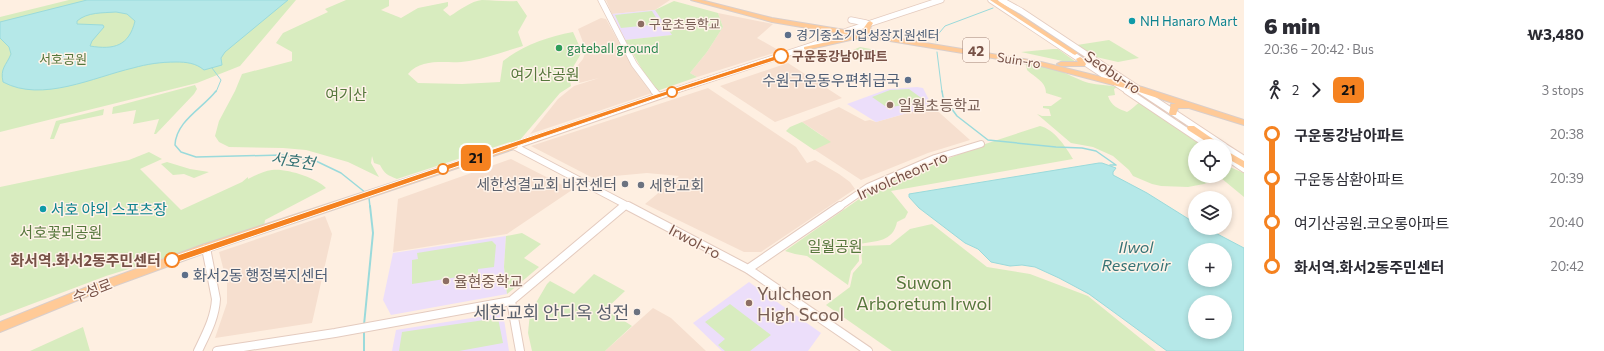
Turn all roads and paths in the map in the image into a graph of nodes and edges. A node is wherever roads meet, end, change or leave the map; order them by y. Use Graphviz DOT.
graph roads {
  1 [pos="601,0"];
  2 [pos="694,0"];
  3 [pos="703,0"];
  4 [pos="927,0"];
  5 [pos="934,0"];
  6 [pos="941,0"];
  7 [pos="948,0"];
  8 [pos="992,0"];
  9 [pos="998,0"];
  10 [pos="1001,0"];
  11 [pos="887,17"];
  12 [pos="851,20"];
  13 [pos="870,23"];
  14 [pos="813,26"];
  15 [pos="849,31"];
  16 [pos="871,35"];
  17 [pos="827,40"];
  18 [pos="806,48"];
  19 [pos="1078,55"];
  20 [pos="1095,60"];
  21 [pos="1058,64"];
  22 [pos="1101,74"];
  23 [pos="1127,81"];
  24 [pos="1113,82"];
  25 [pos="1139,89"];
  26 [pos="659,96"];
  27 [pos="1146,103"];
  28 [pos="1159,103"];
  29 [pos="1193,106"];
  30 [pos="1173,113"];
  31 [pos="1244,118"];
  32 [pos="1244,123"];
  33 [pos="1199,139"];
  34 [pos="1205,139"];
  35 [pos="1208,139"];
  36 [pos="1214,139"];
  37 [pos="981,144"];
  38 [pos="514,146"];
  39 [pos="1232,151"];
  40 [pos="1232,156"];
  41 [pos="1244,159"];
  42 [pos="1232,161"];
  43 [pos="1244,164"];
  44 [pos="1244,169"];
  45 [pos="625,205"];
  46 [pos="206,248"];
  47 [pos="748,269"];
  48 [pos="511,301"];
  49 [pos="0,327"];
  50 [pos="198,351"];
  51 [pos="217,351"];
  52 [pos="520,351"];
  53 [pos="868,351"];
  1 -- 26 [label="street"];
  2 -- 14 [label="main road, Suin-ro"];
  3 -- 15 [label="main road, Suin-ro"];
  4 -- 11 [label="street"];
  5 -- 11 [label="street"];
  6 -- 11 [label="street"];
  7 -- 11 [label="street"];
  8 -- 19 [label="main road, Seobu-ro"];
  9 -- 19 [label="main road, Seobu-ro"];
  10 -- 20 [label="street, Seobu-ro"];
  11 -- 13 [label="street"];
  12 -- 13 [label="street"];
  13 -- 15 [label="street"];
  13 -- 16 [label="main road"];
  14 -- 15 [label="main road, Suin-ro"];
  14 -- 17 [label="main road"];
  15 -- 16 [label="main road, Suin-ro"];
  15 -- 17 [label="street"];
  16 -- 18 [label="main road"];
  16 -- 21 [label="main road, Suin-ro / 42"];
  16 -- 24 [label="main road, Suin-ro"];
  17 -- 18 [label="street"];
  18 -- 26 [label="street"];
  19 -- 20 [label="street"];
  19 -- 21 [label="main road"];
  19 -- 22 [label="street, Seobu-ro"];
  20 -- 23 [label="street, Seobu-ro"];
  21 -- 22 [label="main road, Suin-ro / 42"];
  22 -- 23 [label="main road, Suin-ro / 42"];
  22 -- 24 [label="street, Seobu-ro"];
  23 -- 25 [label="street, Seobu-ro"];
  23 -- 31 [label="main road, Suin-ro / 42"];
  24 -- 25 [label="main road, Suin-ro"];
  24 -- 27 [label="street, Seobu-ro"];
  25 -- 28 [label="street, Seobu-ro"];
  25 -- 29 [label="main road, Suin-ro"];
  26 -- 38 [label="street"];
  27 -- 28 [label="street"];
  27 -- 33 [label="street, Seobu-ro"];
  28 -- 30 [label="street, Seobu-ro"];
  29 -- 30 [label="main road"];
  29 -- 32 [label="main road, Suin-ro"];
  30 -- 36 [label="street, Seobu-ro"];
  34 -- 35 [label="main road"];
  37 -- 47 [label="street, Irwolcheon-ro"];
  38 -- 45 [label="street, Irwol-ro"];
  38 -- 46 [label="main road, 수성로"];
  39 -- 41 [label="street, Seobu-ro"];
  40 -- 43 [label="main road"];
  42 -- 44 [label="street"];
  45 -- 47 [label="street, Irwol-ro"];
  45 -- 48 [label="street"];
  46 -- 49 [label="main road, 수성로"];
  46 -- 50 [label="street"];
  47 -- 53 [label="street, Irwol-ro"];
  48 -- 51 [label="street"];
  48 -- 52 [label="street"];
}
